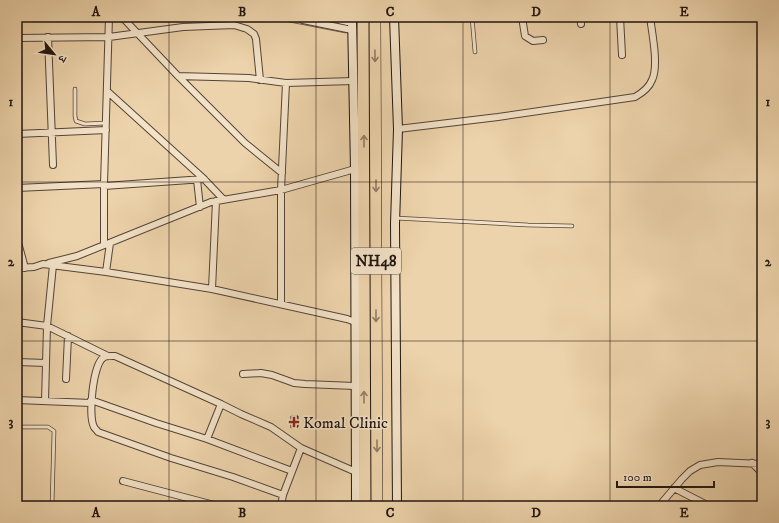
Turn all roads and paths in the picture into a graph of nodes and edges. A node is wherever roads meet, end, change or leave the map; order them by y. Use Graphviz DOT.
graph roads {
  1 [pos="109,17"];
  2 [pos="122,17"];
  3 [pos="299,17"];
  4 [pos="326,17"];
  5 [pos="363,17"];
  6 [pos="375,17"];
  7 [pos="394,17"];
  8 [pos="472,17"];
  9 [pos="522,17"];
  10 [pos="580,17"];
  11 [pos="620,17"];
  12 [pos="650,17"];
  13 [pos="352,23"];
  14 [pos="581,24"];
  15 [pos="136,32"];
  16 [pos="109,36"];
  17 [pos="48,37"];
  18 [pos="17,38"];
  19 [pos="543,40"];
  20 [pos="475,52"];
  21 [pos="622,55"];
  22 [pos="178,76"];
  23 [pos="260,80"];
  24 [pos="353,81"];
  25 [pos="286,83"];
  26 [pos="75,89"];
  27 [pos="107,91"];
  28 [pos="106,126"];
  29 [pos="398,129"];
  30 [pos="51,132"];
  31 [pos="17,134"];
  32 [pos="53,165"];
  33 [pos="355,169"];
  34 [pos="282,174"];
  35 [pos="204,179"];
  36 [pos="197,180"];
  37 [pos="104,185"];
  38 [pos="17,188"];
  39 [pos="281,190"];
  40 [pos="223,199"];
  41 [pos="216,201"];
  42 [pos="200,206"];
  43 [pos="395,218"];
  44 [pos="572,226"];
  45 [pos="17,244"];
  46 [pos="107,244"];
  47 [pos="44,264"];
  48 [pos="52,265"];
  49 [pos="17,268"];
  50 [pos="25,268"];
  51 [pos="106,272"];
  52 [pos="212,289"];
  53 [pos="282,304"];
  54 [pos="17,322"];
  55 [pos="355,322"];
  56 [pos="46,326"];
  57 [pos="68,336"];
  58 [pos="108,356"];
  59 [pos="17,362"];
  60 [pos="46,363"];
  61 [pos="242,374"];
  62 [pos="66,379"];
  63 [pos="355,386"];
  64 [pos="17,400"];
  65 [pos="45,401"];
  66 [pos="91,402"];
  67 [pos="221,404"];
  68 [pos="17,427"];
  69 [pos="207,439"];
  70 [pos="301,448"];
  71 [pos="752,463"];
  72 [pos="762,464"];
  73 [pos="292,471"];
  74 [pos="356,472"];
  75 [pos="762,473"];
  76 [pos="123,481"];
  77 [pos="674,488"];
  78 [pos="283,495"];
  79 [pos="52,506"];
  80 [pos="218,506"];
  81 [pos="281,506"];
  82 [pos="356,506"];
  83 [pos="365,506"];
  84 [pos="377,506"];
  85 [pos="397,506"];
  86 [pos="660,506"];
  87 [pos="710,506"];
  1 -- 16 [label="street"];
  2 -- 15 [label="street"];
  3 -- 13 [label="street"];
  4 -- 13 [label="street"];
  83 -- 5 [label="highway, NH48, one-way"];
  6 -- 84 [label="highway, NH48, one-way"];
  7 -- 29 [label="street"];
  8 -- 20 [label="lane"];
  9 -- 19 [label="street"];
  10 -- 14 [label="street"];
  11 -- 21 [label="street"];
  12 -- 29 [label="street"];
  13 -- 24 [label="street"];
  15 -- 16 [label="street"];
  15 -- 22 [label="street"];
  15 -- 23 [label="street"];
  16 -- 17 [label="street"];
  16 -- 27 [label="street"];
  17 -- 18 [label="street"];
  17 -- 30 [label="street"];
  22 -- 23 [label="street"];
  22 -- 34 [label="street"];
  23 -- 25 [label="street"];
  24 -- 25 [label="street"];
  24 -- 33 [label="street"];
  25 -- 34 [label="street"];
  26 -- 28 [label="lane"];
  27 -- 28 [label="street"];
  27 -- 35 [label="street"];
  28 -- 30 [label="street"];
  28 -- 37 [label="street"];
  29 -- 43 [label="street"];
  30 -- 31 [label="street"];
  30 -- 32 [label="street"];
  33 -- 39 [label="street"];
  33 -- 55 [label="street"];
  34 -- 39 [label="street"];
  35 -- 36 [label="street"];
  35 -- 40 [label="street"];
  36 -- 37 [label="street"];
  36 -- 42 [label="street"];
  37 -- 38 [label="street"];
  37 -- 46 [label="street"];
  39 -- 40 [label="street"];
  39 -- 53 [label="street"];
  40 -- 41 [label="street"];
  41 -- 42 [label="street"];
  41 -- 52 [label="street"];
  42 -- 46 [label="street"];
  43 -- 44 [label="lane"];
  43 -- 85 [label="street"];
  45 -- 50 [label="street"];
  46 -- 47 [label="street"];
  46 -- 51 [label="street"];
  47 -- 48 [label="street"];
  47 -- 50 [label="street"];
  48 -- 51 [label="street"];
  48 -- 56 [label="street"];
  49 -- 50 [label="street"];
  51 -- 52 [label="street"];
  52 -- 53 [label="street"];
  53 -- 55 [label="street"];
  54 -- 56 [label="street"];
  55 -- 63 [label="street"];
  56 -- 57 [label="street"];
  56 -- 60 [label="street"];
  57 -- 58 [label="street"];
  57 -- 62 [label="street"];
  58 -- 66 [label="street"];
  58 -- 67 [label="street"];
  59 -- 60 [label="street"];
  60 -- 65 [label="street"];
  61 -- 63 [label="street"];
  63 -- 74 [label="street"];
  64 -- 65 [label="street"];
  65 -- 66 [label="street"];
  66 -- 69 [label="street"];
  66 -- 78 [label="street"];
  67 -- 69 [label="street"];
  67 -- 70 [label="street"];
  68 -- 79 [label="lane"];
  69 -- 73 [label="street"];
  70 -- 73 [label="street"];
  70 -- 74 [label="street"];
  71 -- 72 [label="street"];
  71 -- 75 [label="street"];
  71 -- 77 [label="street"];
  73 -- 78 [label="street"];
  74 -- 82 [label="street"];
  76 -- 80 [label="street"];
  77 -- 86 [label="street"];
  77 -- 87 [label="street"];
  78 -- 81 [label="street"];
}
